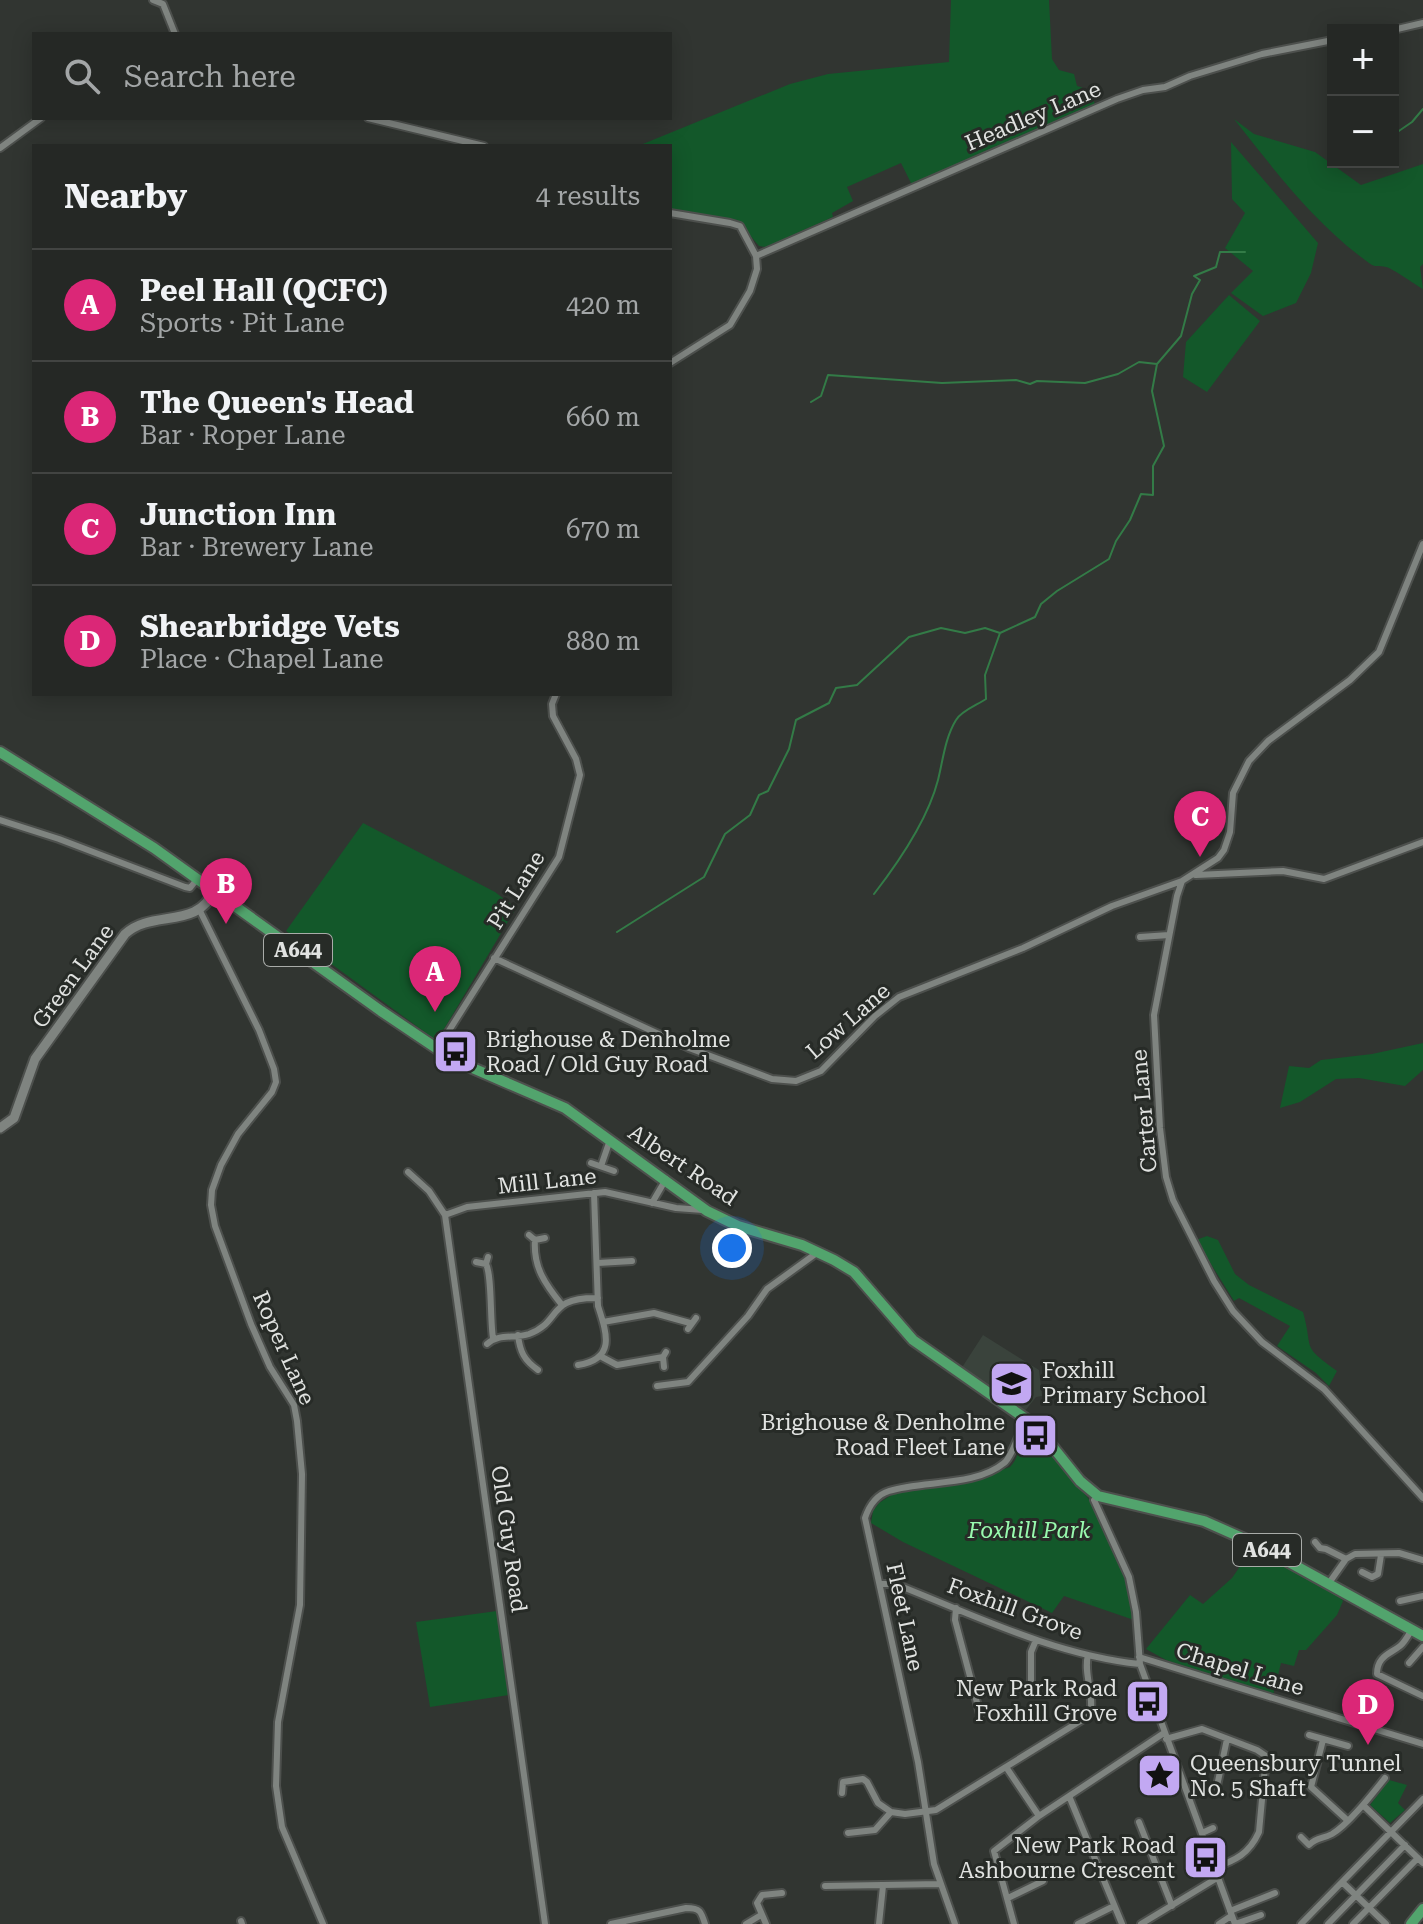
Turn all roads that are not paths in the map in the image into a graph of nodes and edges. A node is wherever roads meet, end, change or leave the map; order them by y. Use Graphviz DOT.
graph roads {
  1 [pos="153,0"];
  2 [pos="1423,23"];
  3 [pos="1399,29"];
  4 [pos="174,32"];
  5 [pos="1327,41"];
  6 [pos="38,120"];
  7 [pos="376,120"];
  8 [pos="476,144"];
  9 [pos="0,148"];
  10 [pos="672,213"];
  11 [pos="756,256"];
  12 [pos="672,362"];
  13 [pos="1423,544"];
  14 [pos="555,696"];
  15 [pos="0,752"];
  16 [pos="0,820"];
  17 [pos="1423,842"];
  18 [pos="1192,876"];
  19 [pos="198,878"];
  20 [pos="1182,881"];
  21 [pos="214,890"];
  22 [pos="200,911"];
  23 [pos="1169,935"];
  24 [pos="1140,937"];
  25 [pos="494,958"];
  26 [pos="581,999"];
  27 [pos="575,1008"];
  28 [pos="438,1048"];
  29 [pos="0,1128"];
  30 [pos="610,1140"];
  31 [pos="591,1163"];
  32 [pos="601,1166"];
  33 [pos="614,1171"];
  34 [pos="408,1172"];
  35 [pos="666,1179"];
  36 [pos="594,1193"];
  37 [pos="652,1203"];
  38 [pos="707,1211"];
  39 [pos="445,1215"];
  40 [pos="545,1238"];
  41 [pos="818,1252"];
  42 [pos="632,1261"];
  43 [pos="476,1262"];
  44 [pos="598,1263"];
  45 [pos="598,1298"];
  46 [pos="562,1305"];
  47 [pos="603,1322"];
  48 [pos="692,1323"];
  49 [pos="518,1335"];
  50 [pos="493,1338"];
  51 [pos="487,1344"];
  52 [pos="602,1357"];
  53 [pos="583,1362"];
  54 [pos="531,1365"];
  55 [pos="664,1367"];
  56 [pos="538,1370"];
  57 [pos="526,1375"];
  58 [pos="657,1386"];
  59 [pos="1026,1419"];
  60 [pos="1098,1496"];
  61 [pos="1423,1498"];
  62 [pos="1315,1542"];
  63 [pos="1381,1555"];
  64 [pos="1346,1559"];
  65 [pos="1423,1560"];
  66 [pos="1362,1572"];
  67 [pos="1329,1583"];
  68 [pos="880,1584"];
  69 [pos="1423,1596"];
  70 [pos="1400,1601"];
  71 [pos="956,1608"];
  72 [pos="1412,1629"];
  73 [pos="1423,1636"];
  74 [pos="1036,1640"];
  75 [pos="1423,1647"];
  76 [pos="1088,1655"];
  77 [pos="1139,1661"];
  78 [pos="1409,1663"];
  79 [pos="1031,1684"];
  80 [pos="1423,1696"];
  81 [pos="1360,1697"];
  82 [pos="980,1714"];
  83 [pos="1353,1722"];
  84 [pos="1309,1735"];
  85 [pos="1165,1736"];
  86 [pos="1227,1739"];
  87 [pos="1323,1740"];
  88 [pos="1423,1744"];
  89 [pos="1348,1746"];
  90 [pos="1006,1767"];
  91 [pos="1209,1777"];
  92 [pos="1385,1778"];
  93 [pos="842,1793"];
  94 [pos="1069,1796"];
  95 [pos="1423,1799"];
  96 [pos="1363,1805"];
  97 [pos="1416,1806"];
  98 [pos="891,1812"];
  99 [pos="925,1812"];
  100 [pos="1423,1814"];
  101 [pos="1039,1816"];
  102 [pos="1346,1819"];
  103 [pos="1139,1822"];
  104 [pos="1213,1828"];
  105 [pos="1391,1832"];
  106 [pos="848,1833"];
  107 [pos="1202,1833"];
  108 [pos="1301,1837"];
  109 [pos="1405,1845"];
  110 [pos="1420,1861"];
  111 [pos="1214,1868"];
  112 [pos="1217,1878"];
  113 [pos="1043,1881"];
  114 [pos="1342,1882"];
  115 [pos="940,1884"];
  116 [pos="825,1886"];
  117 [pos="883,1886"];
  118 [pos="782,1893"];
  119 [pos="1275,1893"];
  120 [pos="1356,1895"];
  121 [pos="1008,1898"];
  122 [pos="1114,1906"];
  123 [pos="1172,1906"];
  124 [pos="1369,1908"];
  125 [pos="1423,1909"];
  126 [pos="1230,1914"];
  127 [pos="761,1915"];
  128 [pos="1261,1915"];
  129 [pos="644,1920"];
  130 [pos="1413,1923"];
  131 [pos="323,1924"];
  132 [pos="545,1924"];
  133 [pos="611,1924"];
  134 [pos="705,1924"];
  135 [pos="746,1924"];
  136 [pos="766,1924"];
  137 [pos="879,1924"];
  138 [pos="955,1924"];
  139 [pos="1014,1924"];
  140 [pos="1078,1924"];
  141 [pos="1122,1924"];
  142 [pos="1141,1924"];
  143 [pos="1219,1924"];
  144 [pos="1235,1924"];
  145 [pos="1301,1924"];
  146 [pos="1328,1924"];
  147 [pos="1353,1924"];
  148 [pos="1386,1924"];
  1 -- 4 [label="street"];
  2 -- 3 [label="street"];
  5 -- 11 [label="street, Headley Lane"];
  6 -- 9 [label="street"];
  7 -- 8 [label="street"];
  10 -- 11 [label="street"];
  11 -- 12 [label="street"];
  13 -- 18 [label="street"];
  14 -- 25 [label="street, Pit Lane"];
  15 -- 19 [label="main road, A644"];
  16 -- 19 [label="street"];
  17 -- 18 [label="street"];
  18 -- 20 [label="street"];
  19 -- 21 [label="main road, A644"];
  20 -- 23 [label="street, Carter Lane"];
  20 -- 26 [label="street, Low Lane"];
  21 -- 22 [label="street"];
  21 -- 28 [label="main road, Albert Road / A644"];
  22 -- 29 [label="street, Green Lane"];
  22 -- 131 [label="street, Roper Lane"];
  23 -- 24 [label="street"];
  23 -- 61 [label="street, Carter Lane"];
  25 -- 26 [label="street, Low Lane"];
  25 -- 28 [label="street, Pit Lane"];
  26 -- 27 [label="street"];
  28 -- 30 [label="main road, Albert Road / A644"];
  30 -- 32 [label="street"];
  30 -- 35 [label="main road, Albert Road / A644"];
  31 -- 32 [label="street"];
  32 -- 33 [label="street"];
  34 -- 39 [label="street, Old Guy Road"];
  35 -- 37 [label="street"];
  35 -- 38 [label="main road, Albert Road / A644"];
  36 -- 37 [label="street, Mill Lane"];
  36 -- 39 [label="street, Mill Lane"];
  36 -- 44 [label="street"];
  37 -- 38 [label="street, Mill Lane"];
  38 -- 41 [label="main road, Albert Road / A644"];
  39 -- 132 [label="street, Old Guy Road"];
  40 -- 46 [label="street"];
  41 -- 58 [label="street"];
  41 -- 59 [label="main road, Albert Road / A644"];
  42 -- 44 [label="street"];
  43 -- 50 [label="street"];
  44 -- 45 [label="street"];
  45 -- 46 [label="street"];
  45 -- 47 [label="street"];
  46 -- 49 [label="street"];
  47 -- 48 [label="street"];
  47 -- 52 [label="street"];
  49 -- 50 [label="street"];
  49 -- 54 [label="street"];
  50 -- 51 [label="street"];
  52 -- 53 [label="street"];
  52 -- 55 [label="street"];
  54 -- 56 [label="street"];
  54 -- 57 [label="street"];
  59 -- 60 [label="main road, A644"];
  59 -- 68 [label="street, Fleet Lane"];
  60 -- 67 [label="main road, A644"];
  60 -- 77 [label="street"];
  62 -- 64 [label="street"];
  63 -- 64 [label="street"];
  63 -- 65 [label="street"];
  63 -- 66 [label="street"];
  64 -- 67 [label="street"];
  67 -- 72 [label="main road, A644"];
  68 -- 71 [label="street, Foxhill Grove"];
  68 -- 99 [label="street, Fleet Lane"];
  69 -- 70 [label="street"];
  71 -- 74 [label="street, Foxhill Grove"];
  71 -- 82 [label="street"];
  72 -- 73 [label="main road, A644"];
  72 -- 80 [label="street"];
  74 -- 76 [label="street, Foxhill Grove"];
  74 -- 79 [label="street"];
  75 -- 78 [label="street"];
  76 -- 77 [label="street, Foxhill Grove"];
  76 -- 90 [label="street"];
  77 -- 83 [label="street, Chapel Lane"];
  77 -- 85 [label="street"];
  81 -- 83 [label="street"];
  83 -- 88 [label="street, Chapel Lane"];
  84 -- 87 [label="street"];
  85 -- 86 [label="street"];
  85 -- 94 [label="street"];
  85 -- 107 [label="street"];
  86 -- 91 [label="street"];
  86 -- 111 [label="street"];
  87 -- 89 [label="street"];
  87 -- 102 [label="street"];
  90 -- 99 [label="street"];
  90 -- 101 [label="street"];
  92 -- 96 [label="street"];
  93 -- 98 [label="street"];
  94 -- 101 [label="street"];
  94 -- 122 [label="street"];
  95 -- 97 [label="street"];
  96 -- 102 [label="street"];
  96 -- 105 [label="street"];
  97 -- 100 [label="street"];
  97 -- 105 [label="street"];
  98 -- 99 [label="street"];
  98 -- 106 [label="street"];
  99 -- 115 [label="street, Fleet Lane"];
  101 -- 121 [label="street"];
  102 -- 108 [label="street"];
  103 -- 123 [label="street"];
  104 -- 107 [label="street"];
  105 -- 109 [label="street"];
  105 -- 114 [label="street"];
  107 -- 111 [label="street"];
  109 -- 110 [label="street"];
  109 -- 120 [label="street"];
  110 -- 124 [label="street"];
  111 -- 112 [label="street"];
  112 -- 123 [label="street"];
  112 -- 126 [label="street"];
  113 -- 121 [label="street"];
  114 -- 120 [label="street"];
  114 -- 145 [label="street"];
  115 -- 117 [label="street"];
  115 -- 138 [label="street, Fleet Lane"];
  116 -- 117 [label="street"];
  117 -- 137 [label="street"];
  118 -- 127 [label="street"];
  119 -- 126 [label="street"];
  120 -- 124 [label="street"];
  120 -- 146 [label="street"];
  121 -- 139 [label="street"];
  122 -- 140 [label="street"];
  122 -- 141 [label="street"];
  123 -- 142 [label="street"];
  124 -- 147 [label="street"];
  124 -- 148 [label="street"];
  125 -- 130 [label="main road"];
  126 -- 143 [label="street"];
  126 -- 144 [label="street"];
  127 -- 135 [label="street"];
  127 -- 136 [label="street"];
  128 -- 144 [label="street"];
  129 -- 133 [label="street"];
  129 -- 134 [label="street"];
}
